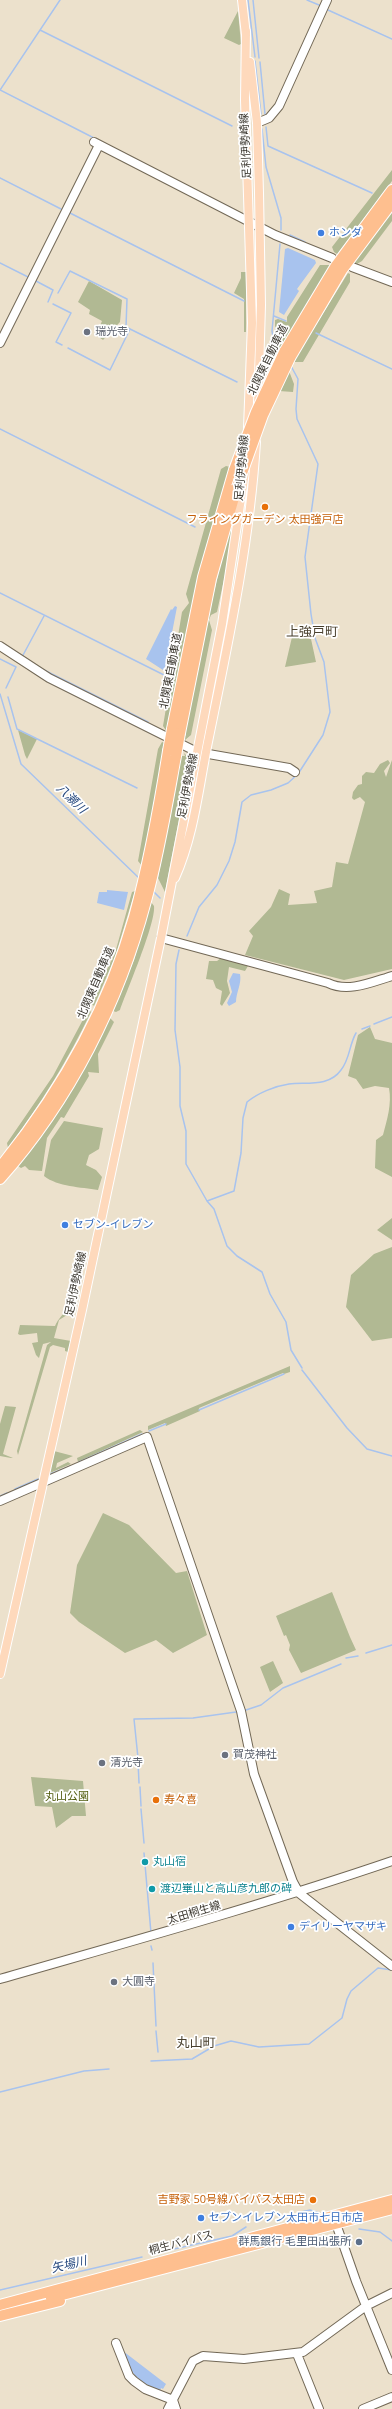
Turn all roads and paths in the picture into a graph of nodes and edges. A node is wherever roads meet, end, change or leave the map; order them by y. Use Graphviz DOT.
graph roads {
  1 [pos="242,0"];
  2 [pos="327,0"];
  3 [pos="246,31"];
  4 [pos="246,116"];
  5 [pos="257,123"];
  6 [pos="249,152"];
  7 [pos="392,190"];
  8 [pos="392,203"];
  9 [pos="250,222"];
  10 [pos="260,227"];
  11 [pos="332,258"];
  12 [pos="352,267"];
  13 [pos="392,282"];
  14 [pos="0,343"];
  15 [pos="287,355"];
  16 [pos="0,646"];
  17 [pos="176,731"];
  18 [pos="201,754"];
  19 [pos="295,772"];
  20 [pos="143,898"];
  21 [pos="161,938"];
  22 [pos="392,976"];
  23 [pos="0,1167"];
  24 [pos="0,1179"];
  25 [pos="42,1482"];
  26 [pos="0,1501"];
  27 [pos="0,1674"];
  28 [pos="392,1861"];
  29 [pos="299,1892"];
  30 [pos="392,1966"];
  31 [pos="0,1979"];
  32 [pos="392,2200"];
  33 [pos="392,2209"];
  34 [pos="334,2219"];
  35 [pos="106,2276"];
  36 [pos="117,2282"];
  37 [pos="392,2293"];
  38 [pos="0,2299"];
  39 [pos="0,2304"];
  40 [pos="366,2306"];
  41 [pos="0,2311"];
  42 [pos="0,2316"];
  43 [pos="116,2343"];
  44 [pos="297,2354"];
  45 [pos="392,2370"];
  46 [pos="392,2397"];
  47 [pos="173,2400"];
  48 [pos="168,2409"];
  49 [pos="176,2409"];
  50 [pos="319,2409"];
  51 [pos="362,2409"];
  1 -- 3 [label="main road, 足利伊勢崎線"];
  2 -- 5 [label="street"];
  3 -- 4 [label="main road, 足利伊勢崎線"];
  3 -- 5 [label="main road, 足利伊勢崎線"];
  4 -- 5 [label="main road"];
  4 -- 6 [label="main road, 足利伊勢崎線"];
  5 -- 6 [label="main road"];
  5 -- 10 [label="main road, 足利伊勢崎線"];
  6 -- 9 [label="main road, 足利伊勢崎線"];
  7 -- 15 [label="highway, 北関東自動車道"];
  8 -- 15 [label="highway, 北関東自動車道"];
  9 -- 10 [label="street"];
  9 -- 14 [label="street"];
  9 -- 18 [label="main road, 足利伊勢崎線"];
  10 -- 11 [label="street"];
  10 -- 18 [label="main road, 足利伊勢崎線"];
  12 -- 13 [label="street"];
  15 -- 17 [label="highway, 北関東自動車道, bridge"];
  15 -- 17 [label="highway, 北関東自動車道, bridge"];
  16 -- 18 [label="street"];
  17 -- 20 [label="highway, 北関東自動車道, bridge"];
  18 -- 19 [label="street"];
  18 -- 21 [label="main road, 足利伊勢崎線"];
  20 -- 23 [label="highway, 北関東自動車道"];
  20 -- 24 [label="highway, 北関東自動車道"];
  21 -- 22 [label="street"];
  21 -- 25 [label="main road, 足利伊勢崎線"];
  25 -- 26 [label="street"];
  25 -- 27 [label="main road, 足利伊勢崎線"];
  25 -- 29 [label="street"];
  28 -- 29 [label="street, 太田桐生線"];
  29 -- 30 [label="street"];
  29 -- 31 [label="street, 太田桐生線"];
  32 -- 34 [label="highway, 桐生バイパス"];
  33 -- 34 [label="highway, 桐生バイパス"];
  34 -- 35 [label="highway, 桐生バイパス"];
  34 -- 36 [label="highway, 桐生バイパス"];
  34 -- 40 [label="street"];
  35 -- 38 [label="highway"];
  35 -- 39 [label="highway, 桐生バイパス"];
  36 -- 41 [label="highway, 桐生バイパス"];
  36 -- 42 [label="highway"];
  37 -- 40 [label="street"];
  40 -- 44 [label="street"];
  40 -- 45 [label="street"];
  43 -- 47 [label="street"];
  44 -- 47 [label="street"];
  44 -- 50 [label="street"];
  46 -- 51 [label="street"];
  47 -- 48 [label="street"];
  47 -- 49 [label="street"];
}
